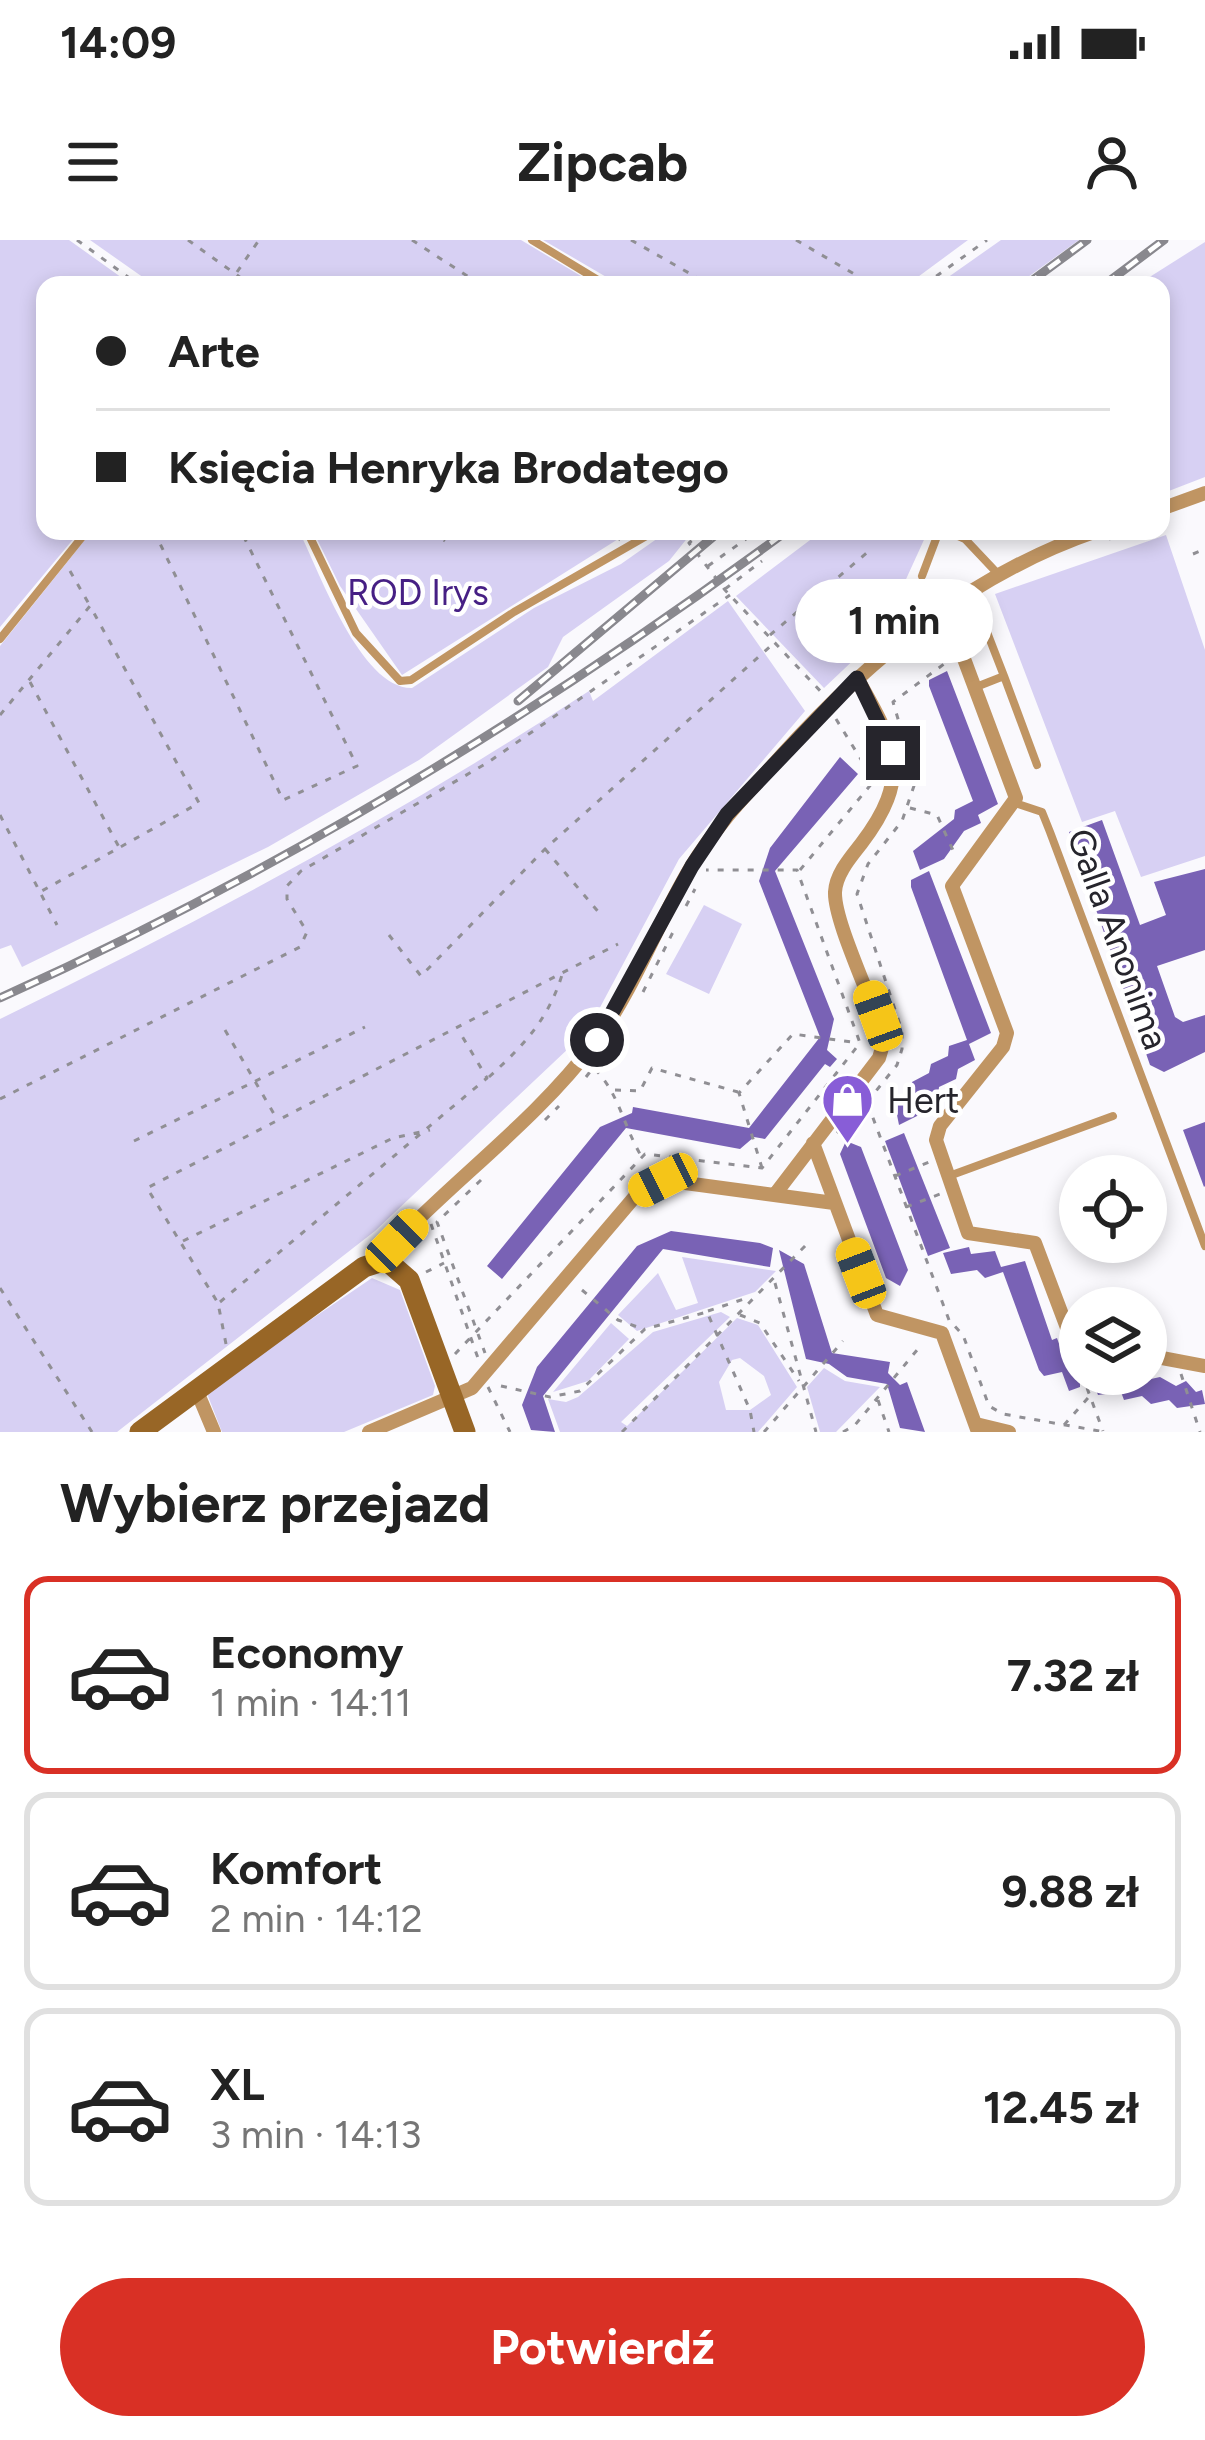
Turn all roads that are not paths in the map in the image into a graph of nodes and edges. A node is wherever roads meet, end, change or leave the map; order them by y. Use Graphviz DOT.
graph roads {
  1 [pos="532,240"];
  2 [pos="591,276"];
  3 [pos="1205,493"];
  4 [pos="1170,505"];
  5 [pos="80,540"];
  6 [pos="311,540"];
  7 [pos="640,540"];
  8 [pos="939,540"];
  9 [pos="967,540"];
  10 [pos="1089,540"];
  11 [pos="999,575"];
  12 [pos="922,576"];
  13 [pos="945,608"];
  14 [pos="985,627"];
  15 [pos="0,639"];
  16 [pos="1004,676"];
  17 [pos="857,678"];
  18 [pos="975,688"];
  19 [pos="1037,765"];
  20 [pos="1015,803"];
  21 [pos="1113,1116"];
  22 [pos="813,1143"];
  23 [pos="947,1176"];
  24 [pos="776,1193"];
  25 [pos="834,1203"];
  26 [pos="1205,1246"];
  27 [pos="386,1260"];
  28 [pos="1059,1307"];
  29 [pos="1167,1359"];
  30 [pos="1205,1366"];
  31 [pos="196,1389"];
  32 [pos="453,1400"];
  33 [pos="977,1428"];
  34 [pos="377,1430"];
  35 [pos="140,1432"];
  36 [pos="214,1432"];
  37 [pos="465,1432"];
  38 [pos="1009,1432"];
  1 -- 2 [label="lane"];
  3 -- 4 [label="street"];
  5 -- 15 [label="lane"];
  6 -- 7 [label="lane"];
  8 -- 12 [label="lane"];
  9 -- 11 [label="lane"];
  10 -- 11 [label="street"];
  11 -- 13 [label="street"];
  13 -- 17 [label="street"];
  13 -- 18 [label="street"];
  14 -- 16 [label="lane"];
  16 -- 18 [label="lane"];
  16 -- 19 [label="lane"];
  17 -- 22 [label="street"];
  17 -- 27 [label="street"];
  18 -- 20 [label="street"];
  20 -- 23 [label="street"];
  20 -- 26 [label="lane, Galla Anonima"];
  21 -- 23 [label="lane"];
  22 -- 24 [label="street"];
  22 -- 25 [label="street"];
  23 -- 28 [label="street"];
  24 -- 25 [label="street"];
  24 -- 32 [label="street"];
  25 -- 33 [label="street"];
  27 -- 31 [label="street"];
  27 -- 32 [label="street"];
  29 -- 30 [label="street"];
  31 -- 35 [label="street"];
  31 -- 36 [label="street"];
  32 -- 34 [label="street"];
  32 -- 37 [label="street"];
  33 -- 38 [label="street"];
}
